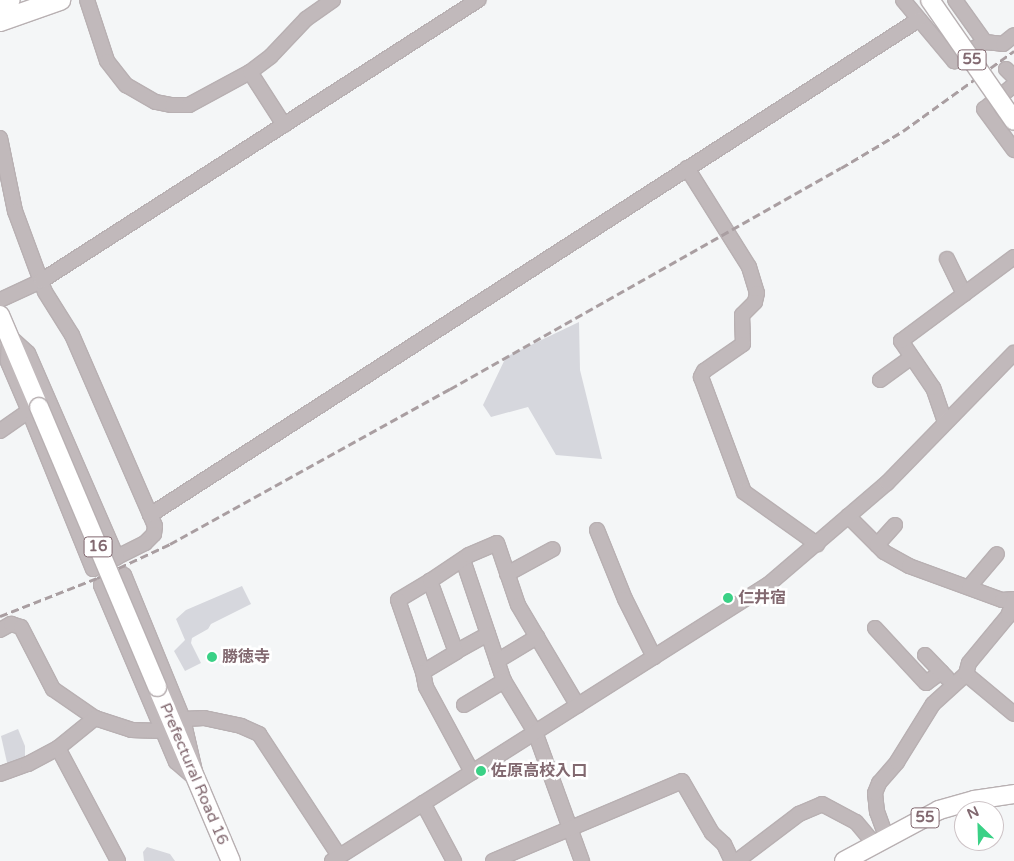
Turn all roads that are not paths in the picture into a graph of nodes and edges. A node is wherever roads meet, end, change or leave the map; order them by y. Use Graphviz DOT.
graph roads {
  1 [pos="10,0"];
  2 [pos="60,0"];
  3 [pos="87,0"];
  4 [pos="333,0"];
  5 [pos="478,0"];
  6 [pos="903,0"];
  7 [pos="930,0"];
  8 [pos="955,0"];
  9 [pos="0,3"];
  10 [pos="918,20"];
  11 [pos="0,21"];
  12 [pos="1014,35"];
  13 [pos="985,42"];
  14 [pos="250,72"];
  15 [pos="1014,86"];
  16 [pos="1014,121"];
  17 [pos="284,125"];
  18 [pos="0,138"];
  19 [pos="1014,150"];
  20 [pos="687,168"];
  21 [pos="1014,257"];
  22 [pos="947,259"];
  23 [pos="41,282"];
  24 [pos="964,294"];
  25 [pos="0,300"];
  26 [pos="0,315"];
  27 [pos="9,336"];
  28 [pos="1014,353"];
  29 [pos="912,357"];
  30 [pos="880,380"];
  31 [pos="34,409"];
  32 [pos="945,422"];
  33 [pos="0,432"];
  34 [pos="150,515"];
  35 [pos="848,516"];
  36 [pos="895,525"];
  37 [pos="597,530"];
  38 [pos="817,544"];
  39 [pos="877,545"];
  40 [pos="553,549"];
  41 [pos="997,554"];
  42 [pos="117,558"];
  43 [pos="463,560"];
  44 [pos="507,574"];
  45 [pos="430,581"];
  46 [pos="969,587"];
  47 [pos="1014,599"];
  48 [pos="874,628"];
  49 [pos="0,630"];
  50 [pos="488,634"];
  51 [pos="537,637"];
  52 [pos="456,652"];
  53 [pos="924,655"];
  54 [pos="654,657"];
  55 [pos="497,661"];
  56 [pos="423,672"];
  57 [pos="941,672"];
  58 [pos="966,674"];
  59 [pos="504,681"];
  60 [pos="954,685"];
  61 [pos="464,705"];
  62 [pos="578,706"];
  63 [pos="1014,714"];
  64 [pos="95,718"];
  65 [pos="183,719"];
  66 [pos="163,731"];
  67 [pos="535,732"];
  68 [pos="58,748"];
  69 [pos="472,772"];
  70 [pos="0,774"];
  71 [pos="197,780"];
  72 [pos="1014,794"];
  73 [pos="423,803"];
  74 [pos="572,828"];
  75 [pos="881,842"];
  76 [pos="335,858"];
  77 [pos="118,861"];
  78 [pos="231,861"];
  79 [pos="454,861"];
  80 [pos="493,861"];
  81 [pos="582,861"];
  82 [pos="732,861"];
  83 [pos="737,861"];
  84 [pos="844,861"];
  1 -- 9 [label="highway"];
  2 -- 11 [label="highway"];
  3 -- 14 [label="street"];
  4 -- 14 [label="street"];
  5 -- 17 [label="street"];
  6 -- 10 [label="street"];
  7 -- 16 [label="main road, 55, bridge"];
  8 -- 13 [label="street"];
  10 -- 13 [label="street"];
  10 -- 20 [label="street"];
  12 -- 13 [label="street"];
  14 -- 17 [label="street"];
  15 -- 19 [label="street"];
  17 -- 23 [label="street"];
  18 -- 23 [label="street"];
  20 -- 34 [label="street"];
  20 -- 38 [label="street"];
  21 -- 24 [label="street"];
  22 -- 24 [label="street"];
  23 -- 25 [label="street"];
  23 -- 34 [label="street"];
  24 -- 29 [label="street"];
  26 -- 27 [label="main road, 16"];
  27 -- 31 [label="main road, 16"];
  27 -- 42 [label="street"];
  28 -- 32 [label="street"];
  29 -- 30 [label="street"];
  29 -- 32 [label="street"];
  31 -- 33 [label="street"];
  31 -- 42 [label="street"];
  31 -- 71 [label="main road, Prefectural Road 16 / 16, bridge"];
  32 -- 35 [label="street"];
  34 -- 42 [label="street"];
  35 -- 38 [label="street"];
  35 -- 39 [label="street"];
  36 -- 39 [label="street"];
  37 -- 54 [label="street"];
  38 -- 54 [label="street"];
  39 -- 46 [label="street"];
  40 -- 44 [label="street"];
  41 -- 46 [label="street"];
  43 -- 44 [label="street"];
  43 -- 45 [label="street"];
  43 -- 50 [label="street"];
  44 -- 51 [label="street"];
  45 -- 52 [label="street"];
  45 -- 56 [label="street"];
  46 -- 47 [label="street"];
  47 -- 58 [label="street"];
  48 -- 57 [label="street"];
  49 -- 64 [label="street"];
  50 -- 52 [label="street"];
  50 -- 55 [label="street"];
  51 -- 55 [label="street"];
  51 -- 62 [label="street"];
  52 -- 56 [label="street"];
  53 -- 57 [label="street"];
  54 -- 62 [label="street"];
  55 -- 59 [label="street"];
  56 -- 69 [label="street"];
  57 -- 60 [label="street"];
  58 -- 60 [label="street"];
  58 -- 63 [label="street"];
  59 -- 61 [label="street"];
  59 -- 67 [label="street"];
  60 -- 75 [label="street"];
  62 -- 67 [label="street"];
  64 -- 66 [label="street"];
  64 -- 68 [label="street"];
  65 -- 66 [label="street"];
  65 -- 71 [label="street"];
  65 -- 76 [label="street"];
  66 -- 71 [label="street"];
  67 -- 69 [label="street"];
  67 -- 74 [label="street"];
  68 -- 70 [label="street"];
  68 -- 77 [label="street"];
  69 -- 73 [label="street"];
  71 -- 78 [label="main road, Prefectural Road 16 / 16"];
  72 -- 75 [label="main road, 55"];
  73 -- 76 [label="street"];
  73 -- 79 [label="street"];
  74 -- 80 [label="street"];
  74 -- 81 [label="street"];
  74 -- 82 [label="street"];
  75 -- 83 [label="street"];
  75 -- 84 [label="main road, 55"];
}
